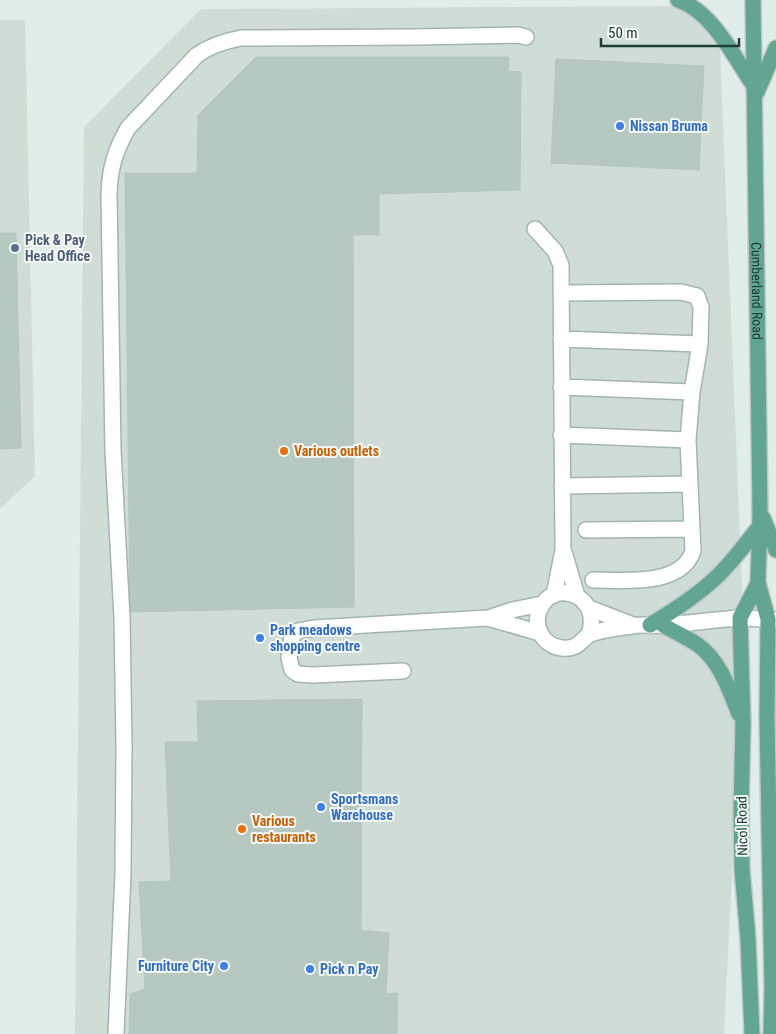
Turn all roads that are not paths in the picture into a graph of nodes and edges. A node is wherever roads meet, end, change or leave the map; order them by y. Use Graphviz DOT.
graph roads {
  1 [pos="678,0"];
  2 [pos="753,0"];
  3 [pos="526,37"];
  4 [pos="776,48"];
  5 [pos="754,93"];
  6 [pos="535,228"];
  7 [pos="562,292"];
  8 [pos="561,339"];
  9 [pos="700,344"];
  10 [pos="561,387"];
  11 [pos="692,392"];
  12 [pos="561,436"];
  13 [pos="688,440"];
  14 [pos="690,484"];
  15 [pos="562,486"];
  16 [pos="760,519"];
  17 [pos="692,529"];
  18 [pos="586,530"];
  19 [pos="563,550"];
  20 [pos="776,550"];
  21 [pos="593,580"];
  22 [pos="758,583"];
  23 [pos="577,596"];
  24 [pos="548,600"];
  25 [pos="589,608"];
  26 [pos="488,618"];
  27 [pos="740,618"];
  28 [pos="772,620"];
  29 [pos="649,625"];
  30 [pos="540,632"];
  31 [pos="589,634"];
  32 [pos="403,671"];
  33 [pos="772,673"];
  34 [pos="743,722"];
  35 [pos="116,1034"];
  36 [pos="752,1034"];
  37 [pos="771,1034"];
  1 -- 5 [label="main road"];
  2 -- 5 [label="main road, Cumberland Road"];
  3 -- 35 [label="street"];
  4 -- 5 [label="main road"];
  5 -- 16 [label="main road, Cumberland Road"];
  6 -- 7 [label="street"];
  7 -- 8 [label="street"];
  7 -- 9 [label="street"];
  8 -- 9 [label="street"];
  8 -- 10 [label="street"];
  9 -- 11 [label="street"];
  10 -- 11 [label="street"];
  10 -- 12 [label="street"];
  11 -- 13 [label="street"];
  12 -- 13 [label="street"];
  12 -- 15 [label="street"];
  13 -- 14 [label="street"];
  14 -- 15 [label="street"];
  14 -- 17 [label="street"];
  15 -- 19 [label="street"];
  16 -- 20 [label="main road"];
  16 -- 22 [label="main road, Cumberland Road"];
  16 -- 29 [label="main road"];
  17 -- 18 [label="street"];
  17 -- 21 [label="street"];
  19 -- 23 [label="street"];
  19 -- 24 [label="street"];
  22 -- 27 [label="main road, Cumberland Road"];
  22 -- 28 [label="main road, Cumberland Road"];
  23 -- 24 [label="street"];
  23 -- 25 [label="street"];
  24 -- 26 [label="street"];
  24 -- 30 [label="street"];
  25 -- 29 [label="street"];
  25 -- 31 [label="street"];
  26 -- 30 [label="street"];
  26 -- 32 [label="street"];
  27 -- 28 [label="street"];
  27 -- 29 [label="street"];
  27 -- 34 [label="main road, Nicol Road"];
  28 -- 33 [label="main road, Nicol Road"];
  29 -- 31 [label="street"];
  29 -- 34 [label="main road"];
  30 -- 31 [label="street"];
  33 -- 37 [label="main road, Nicol Road"];
  34 -- 36 [label="main road, Nicol Road"];
}
